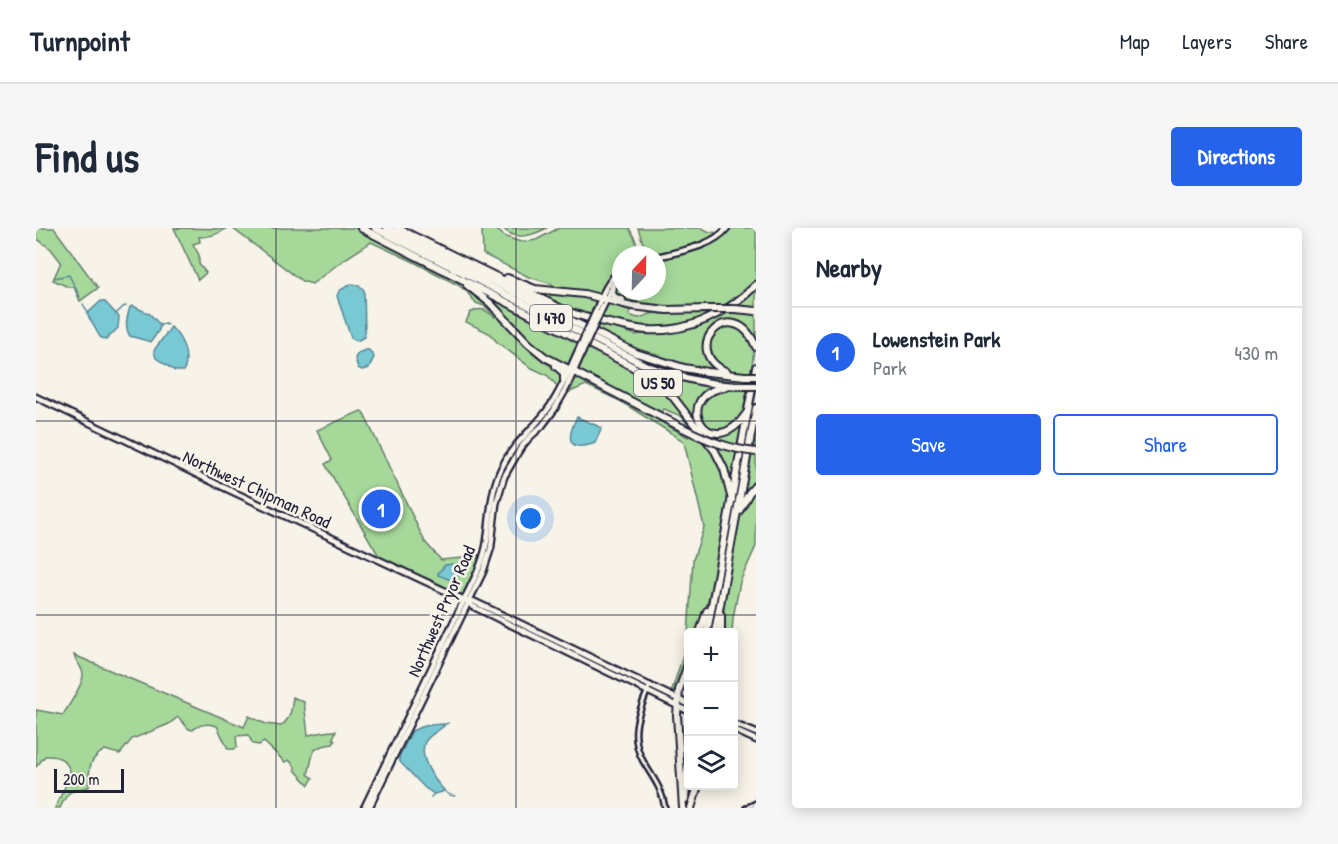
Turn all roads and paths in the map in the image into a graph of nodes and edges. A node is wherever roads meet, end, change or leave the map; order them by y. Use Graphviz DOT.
graph roads {
  1 [pos="361,228"];
  2 [pos="375,228"];
  3 [pos="387,228"];
  4 [pos="397,228"];
  5 [pos="728,228"];
  6 [pos="666,254"];
  7 [pos="462,259"];
  8 [pos="454,276"];
  9 [pos="612,279"];
  10 [pos="756,285"];
  11 [pos="612,287"];
  12 [pos="603,299"];
  13 [pos="618,300"];
  14 [pos="661,310"];
  15 [pos="756,311"];
  16 [pos="518,332"];
  17 [pos="756,347"];
  18 [pos="756,367"];
  19 [pos="571,371"];
  20 [pos="736,375"];
  21 [pos="756,376"];
  22 [pos="564,380"];
  23 [pos="735,385"];
  24 [pos="756,386"];
  25 [pos="36,397"];
  26 [pos="756,408"];
  27 [pos="748,411"];
  28 [pos="756,452"];
  29 [pos="756,485"];
  30 [pos="732,500"];
  31 [pos="735,517"];
  32 [pos="715,588"];
  33 [pos="467,601"];
  34 [pos="721,603"];
  35 [pos="512,625"];
  36 [pos="523,625"];
  37 [pos="702,628"];
  38 [pos="708,628"];
  39 [pos="716,628"];
  40 [pos="721,628"];
  41 [pos="614,668"];
  42 [pos="604,669"];
  43 [pos="684,676"];
  44 [pos="426,678"];
  45 [pos="649,688"];
  46 [pos="423,696"];
  47 [pos="675,703"];
  48 [pos="684,704"];
  49 [pos="684,709"];
  50 [pos="738,726"];
  51 [pos="738,732"];
  52 [pos="756,733"];
  53 [pos="756,740"];
  54 [pos="685,790"];
  55 [pos="693,790"];
  56 [pos="697,790"];
  57 [pos="756,803"];
  58 [pos="364,808"];
  59 [pos="369,808"];
  60 [pos="665,808"];
  61 [pos="683,808"];
  62 [pos="691,808"];
  63 [pos="746,808"];
  1 -- 8 [label="highway, US 50"];
  2 -- 23 [label="highway, I 470"];
  3 -- 20 [label="highway, I 470"];
  4 -- 7 [label="highway"];
  5 -- 6 [label="main road"];
  7 -- 10 [label="highway"];
  7 -- 12 [label="highway"];
  8 -- 16 [label="highway"];
  8 -- 30 [label="highway, US 50"];
  9 -- 12 [label="main road, Northwest Pryor Road"];
  11 -- 12 [label="main road, Northwest Pryor Road"];
  12 -- 14 [label="highway"];
  12 -- 19 [label="main road, Northwest Pryor Road, bridge"];
  13 -- 14 [label="highway"];
  14 -- 15 [label="highway, bridge"];
  16 -- 19 [label="highway"];
  16 -- 22 [label="highway"];
  17 -- 20 [label="highway"];
  18 -- 27 [label="highway"];
  19 -- 22 [label="main road, Northwest Pryor Road"];
  19 -- 28 [label="highway, bridge"];
  19 -- 33 [label="main road, Northwest Pryor Road"];
  20 -- 21 [label="highway, I 470, bridge"];
  22 -- 33 [label="main road, Northwest Pryor Road"];
  23 -- 24 [label="highway, I 470, bridge"];
  23 -- 27 [label="highway"];
  25 -- 33 [label="main road, Northwest Chipman Road"];
  26 -- 31 [label="highway"];
  27 -- 30 [label="highway"];
  29 -- 31 [label="highway"];
  30 -- 32 [label="highway, US 50"];
  31 -- 34 [label="highway"];
  32 -- 37 [label="highway"];
  32 -- 38 [label="highway, US 50"];
  33 -- 35 [label="main road, Northwest Chipman Road"];
  33 -- 36 [label="main road, Northwest Chipman Road"];
  33 -- 44 [label="main road, Northwest Pryor Road"];
  33 -- 46 [label="main road, Northwest Pryor Road"];
  34 -- 39 [label="highway"];
  34 -- 40 [label="highway"];
  35 -- 36 [label="main road"];
  35 -- 42 [label="main road, Northwest Chipman Road"];
  36 -- 41 [label="main road, Northwest Chipman Road"];
  41 -- 42 [label="main road"];
  41 -- 45 [label="main road, Northwest Chipman Road"];
  42 -- 45 [label="main road, Northwest Chipman Road"];
  43 -- 47 [label="highway"];
  44 -- 46 [label="main road"];
  44 -- 58 [label="main road, Northwest Pryor Road"];
  45 -- 47 [label="main road, Northwest Chipman Road"];
  45 -- 60 [label="street"];
  46 -- 59 [label="main road, Northwest Pryor Road"];
  47 -- 48 [label="main road, Northwest Chipman Road"];
  47 -- 49 [label="main road, Northwest Chipman Road"];
  47 -- 61 [label="highway"];
  50 -- 52 [label="main road"];
  51 -- 53 [label="main road"];
  54 -- 61 [label="highway"];
  55 -- 62 [label="highway"];
  56 -- 62 [label="highway"];
  57 -- 63 [label="street"];
}
